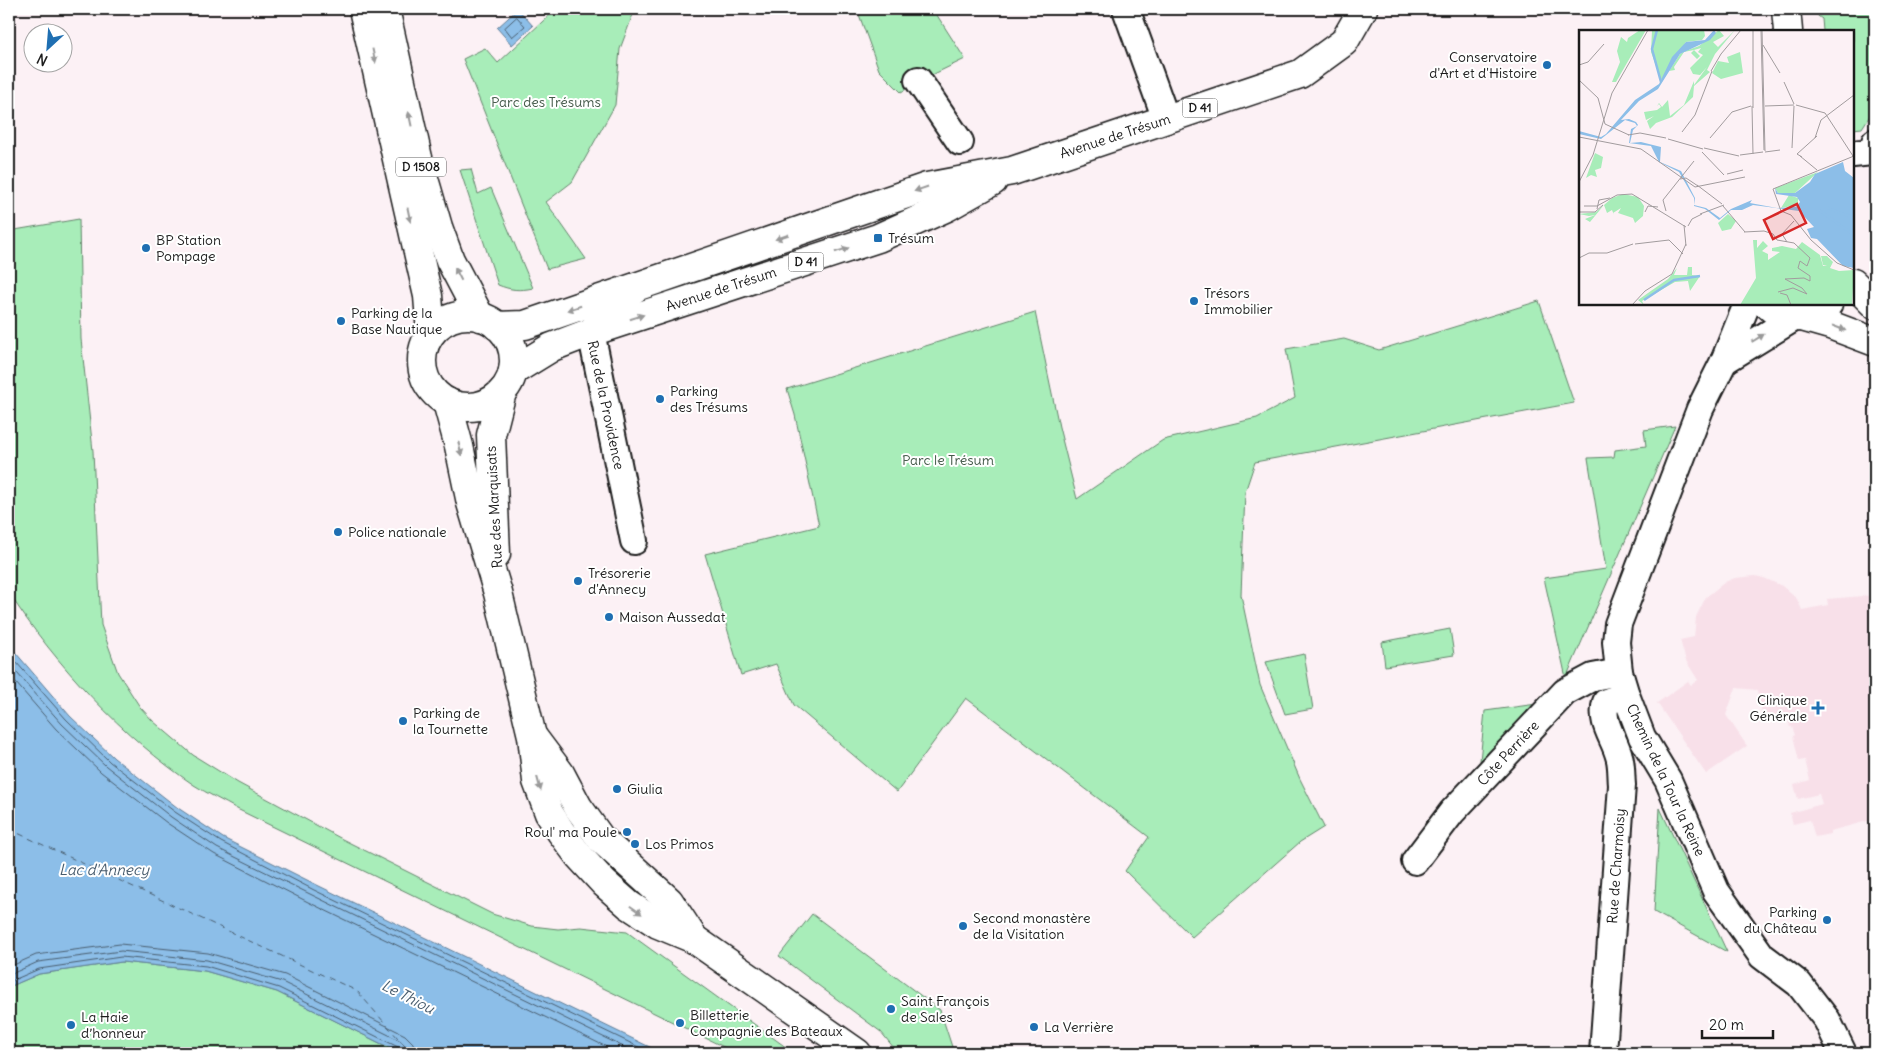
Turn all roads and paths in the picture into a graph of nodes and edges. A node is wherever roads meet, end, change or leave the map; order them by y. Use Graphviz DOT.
graph roads {
  1 [pos="363,9"];
  2 [pos="385,9"];
  3 [pos="1126,9"];
  4 [pos="1363,9"];
  5 [pos="1786,9"];
  6 [pos="1788,30"];
  7 [pos="918,80"];
  8 [pos="1166,119"];
  9 [pos="960,142"];
  10 [pos="1012,170"];
  11 [pos="1854,284"];
  12 [pos="637,287"];
  13 [pos="1747,305"];
  14 [pos="1768,305"];
  15 [pos="1827,305"];
  16 [pos="1875,305"];
  17 [pos="1798,317"];
  18 [pos="489,321"];
  19 [pos="591,332"];
  20 [pos="431,333"];
  21 [pos="1875,342"];
  22 [pos="1724,361"];
  23 [pos="507,381"];
  24 [pos="447,402"];
  25 [pos="634,541"];
  26 [pos="498,592"];
  27 [pos="1622,684"];
  28 [pos="1416,861"];
  29 [pos="857,1053"];
  30 [pos="1603,1053"];
  31 [pos="1843,1053"];
  1 -- 20 [label="main road, D 1508, one-way"];
  18 -- 2 [label="main road, D 1508, one-way"];
  3 -- 8 [label="street"];
  4 -- 8 [label="main road, Avenue de Trésum / D 41"];
  5 -- 6 [label="main road"];
  7 -- 9 [label="street"];
  8 -- 10 [label="main road, Avenue de Trésum / D 41"];
  10 -- 12 [label="main road, Avenue de Trésum / D 41, one-way"];
  19 -- 10 [label="main road, Avenue de Trésum / D 41, one-way"];
  11 -- 16 [label="main road"];
  12 -- 18 [label="main road, Avenue de Trésum / D 41, one-way"];
  12 -- 19 [label="street, Rue de la Providence"];
  13 -- 22 [label="street, Chemin de la Tour la Reine"];
  14 -- 17 [label="main road"];
  15 -- 17 [label="main road"];
  17 -- 21 [label="main road, one-way"];
  22 -- 17 [label="street, one-way"];
  18 -- 20 [label="main road"];
  18 -- 23 [label="main road"];
  19 -- 23 [label="main road, Avenue de Trésum / D 41"];
  19 -- 25 [label="street, Rue de la Providence"];
  20 -- 24 [label="main road"];
  22 -- 27 [label="street, Chemin de la Tour la Reine"];
  23 -- 24 [label="main road"];
  23 -- 26 [label="main road, Rue des Marquisats"];
  24 -- 26 [label="main road, Rue des Marquisats, one-way"];
  26 -- 29 [label="main road, Rue des Marquisats"];
  27 -- 28 [label="street, Côte Perrière"];
  27 -- 30 [label="street, Rue de Charmoisy"];
  27 -- 31 [label="street, Chemin de la Tour la Reine"];
}
